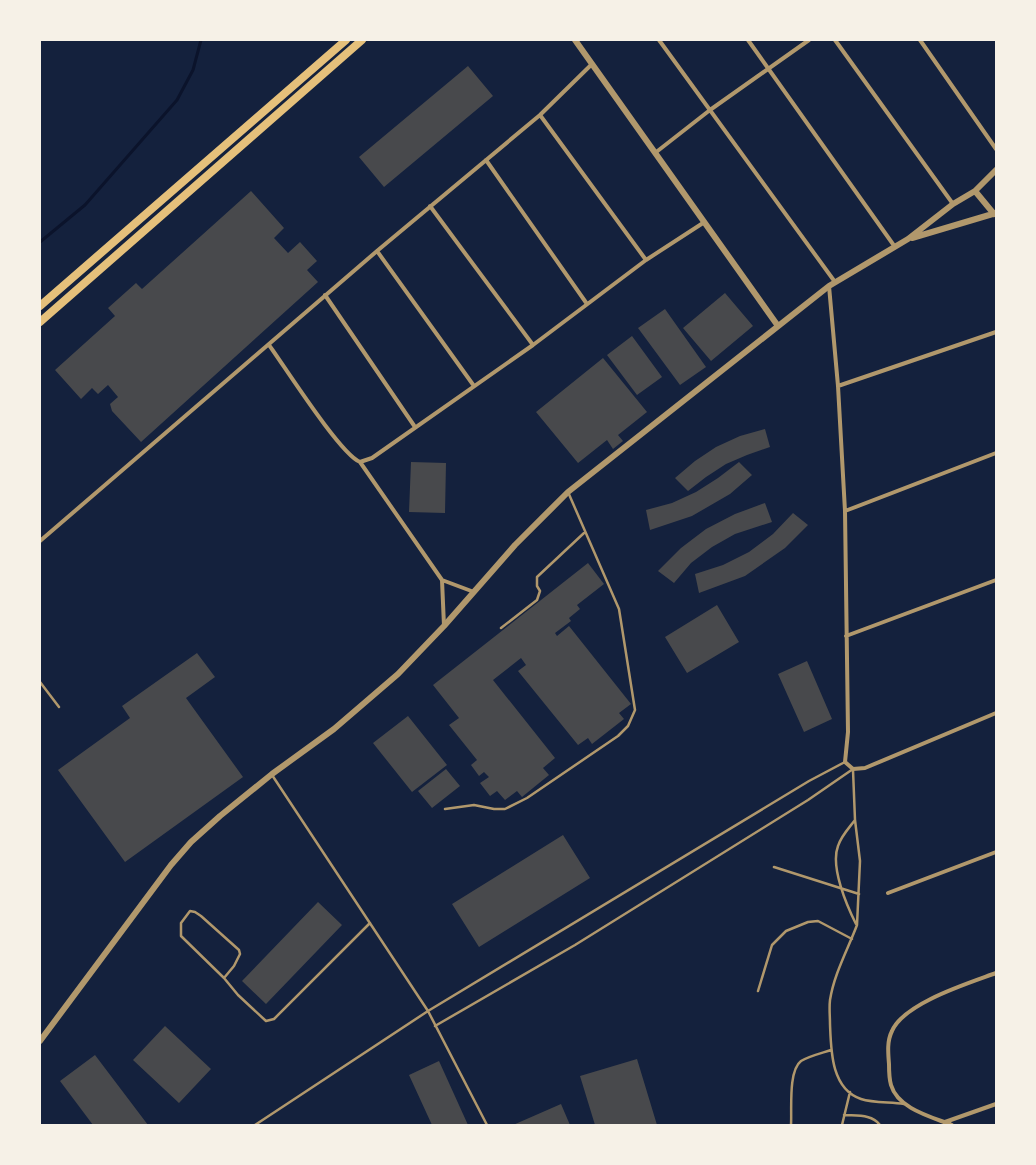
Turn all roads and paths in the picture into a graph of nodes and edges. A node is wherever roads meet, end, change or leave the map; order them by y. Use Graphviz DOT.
graph roads {
  1 [pos="346,40"];
  2 [pos="362,40"];
  3 [pos="575,40"];
  4 [pos="659,40"];
  5 [pos="748,40"];
  6 [pos="809,40"];
  7 [pos="835,40"];
  8 [pos="920,40"];
  9 [pos="592,64"];
  10 [pos="768,69"];
  11 [pos="710,110"];
  12 [pos="540,115"];
  13 [pos="996,149"];
  14 [pos="655,153"];
  15 [pos="486,160"];
  16 [pos="996,170"];
  17 [pos="975,191"];
  18 [pos="953,204"];
  19 [pos="430,206"];
  20 [pos="995,213"];
  21 [pos="703,223"];
  22 [pos="908,239"];
  23 [pos="895,247"];
  24 [pos="377,251"];
  25 [pos="646,260"];
  26 [pos="835,282"];
  27 [pos="829,286"];
  28 [pos="325,296"];
  29 [pos="587,304"];
  30 [pos="40,306"];
  31 [pos="40,322"];
  32 [pos="778,326"];
  33 [pos="996,332"];
  34 [pos="269,345"];
  35 [pos="533,345"];
  36 [pos="474,386"];
  37 [pos="838,386"];
  38 [pos="416,427"];
  39 [pos="996,453"];
  40 [pos="360,462"];
  41 [pos="568,492"];
  42 [pos="845,510"];
  43 [pos="584,533"];
  44 [pos="40,541"];
  45 [pos="442,580"];
  46 [pos="996,580"];
  47 [pos="474,592"];
  48 [pos="444,626"];
  49 [pos="501,628"];
  50 [pos="846,636"];
  51 [pos="40,682"];
  52 [pos="59,707"];
  53 [pos="996,713"];
  54 [pos="846,762"];
  55 [pos="853,769"];
  56 [pos="272,774"];
  57 [pos="445,809"];
  58 [pos="855,820"];
  59 [pos="996,852"];
  60 [pos="774,867"];
  61 [pos="841,888"];
  62 [pos="888,893"];
  63 [pos="859,894"];
  64 [pos="370,923"];
  65 [pos="856,925"];
  66 [pos="852,939"];
  67 [pos="996,973"];
  68 [pos="224,978"];
  69 [pos="758,991"];
  70 [pos="428,1011"];
  71 [pos="435,1026"];
  72 [pos="40,1041"];
  73 [pos="831,1050"];
  74 [pos="850,1092"];
  75 [pos="906,1104"];
  76 [pos="996,1104"];
  77 [pos="844,1115"];
  78 [pos="945,1122"];
  79 [pos="255,1125"];
  80 [pos="487,1125"];
  81 [pos="791,1125"];
  82 [pos="842,1125"];
  83 [pos="880,1125"];
  84 [pos="952,1125"];
  1 -- 30 [label="main road"];
  2 -- 31 [label="main road"];
  3 -- 9 [label="street"];
  4 -- 11 [label="street"];
  5 -- 10 [label="street"];
  6 -- 10 [label="street"];
  7 -- 18 [label="street"];
  8 -- 13 [label="street"];
  9 -- 12 [label="street"];
  9 -- 14 [label="street"];
  10 -- 11 [label="street"];
  10 -- 23 [label="street"];
  11 -- 14 [label="street"];
  11 -- 26 [label="street"];
  12 -- 15 [label="street"];
  12 -- 25 [label="street"];
  14 -- 21 [label="street"];
  15 -- 19 [label="street"];
  15 -- 29 [label="street"];
  16 -- 17 [label="street"];
  17 -- 18 [label="street"];
  17 -- 20 [label="street"];
  18 -- 22 [label="street"];
  19 -- 24 [label="street"];
  19 -- 35 [label="street"];
  20 -- 22 [label="street"];
  21 -- 25 [label="street"];
  21 -- 32 [label="street"];
  22 -- 23 [label="street"];
  23 -- 26 [label="street"];
  24 -- 28 [label="street"];
  24 -- 36 [label="street"];
  25 -- 29 [label="street"];
  26 -- 27 [label="street"];
  27 -- 32 [label="street"];
  27 -- 37 [label="street"];
  28 -- 34 [label="street"];
  28 -- 38 [label="street"];
  29 -- 35 [label="street"];
  32 -- 41 [label="street"];
  33 -- 37 [label="street"];
  34 -- 40 [label="street"];
  34 -- 44 [label="street"];
  35 -- 36 [label="street"];
  36 -- 38 [label="street"];
  37 -- 42 [label="street"];
  38 -- 40 [label="street"];
  39 -- 42 [label="street"];
  40 -- 45 [label="street"];
  41 -- 43 [label="lane"];
  41 -- 47 [label="street"];
  42 -- 50 [label="street"];
  43 -- 49 [label="lane"];
  43 -- 57 [label="lane"];
  45 -- 47 [label="street"];
  45 -- 48 [label="street"];
  46 -- 50 [label="street"];
  47 -- 48 [label="street"];
  48 -- 56 [label="street"];
  50 -- 54 [label="street"];
  51 -- 52 [label="lane"];
  53 -- 55 [label="street"];
  54 -- 55 [label="street"];
  54 -- 70 [label="lane"];
  55 -- 58 [label="lane"];
  55 -- 71 [label="lane"];
  56 -- 64 [label="lane"];
  56 -- 72 [label="street"];
  58 -- 61 [label="lane"];
  58 -- 63 [label="lane"];
  59 -- 62 [label="street"];
  60 -- 61 [label="lane"];
  61 -- 63 [label="lane"];
  61 -- 65 [label="lane"];
  63 -- 65 [label="lane"];
  64 -- 68 [label="lane"];
  64 -- 70 [label="lane"];
  65 -- 66 [label="lane"];
  66 -- 69 [label="lane"];
  66 -- 73 [label="lane"];
  67 -- 75 [label="street"];
  68 -- 68 [label="lane"];
  70 -- 71 [label="lane"];
  70 -- 79 [label="lane"];
  71 -- 80 [label="lane"];
  73 -- 74 [label="lane"];
  73 -- 81 [label="lane"];
  74 -- 75 [label="lane"];
  74 -- 77 [label="lane"];
  75 -- 78 [label="street"];
  76 -- 78 [label="street"];
  77 -- 82 [label="lane"];
  77 -- 83 [label="lane"];
  78 -- 84 [label="street"];
}
